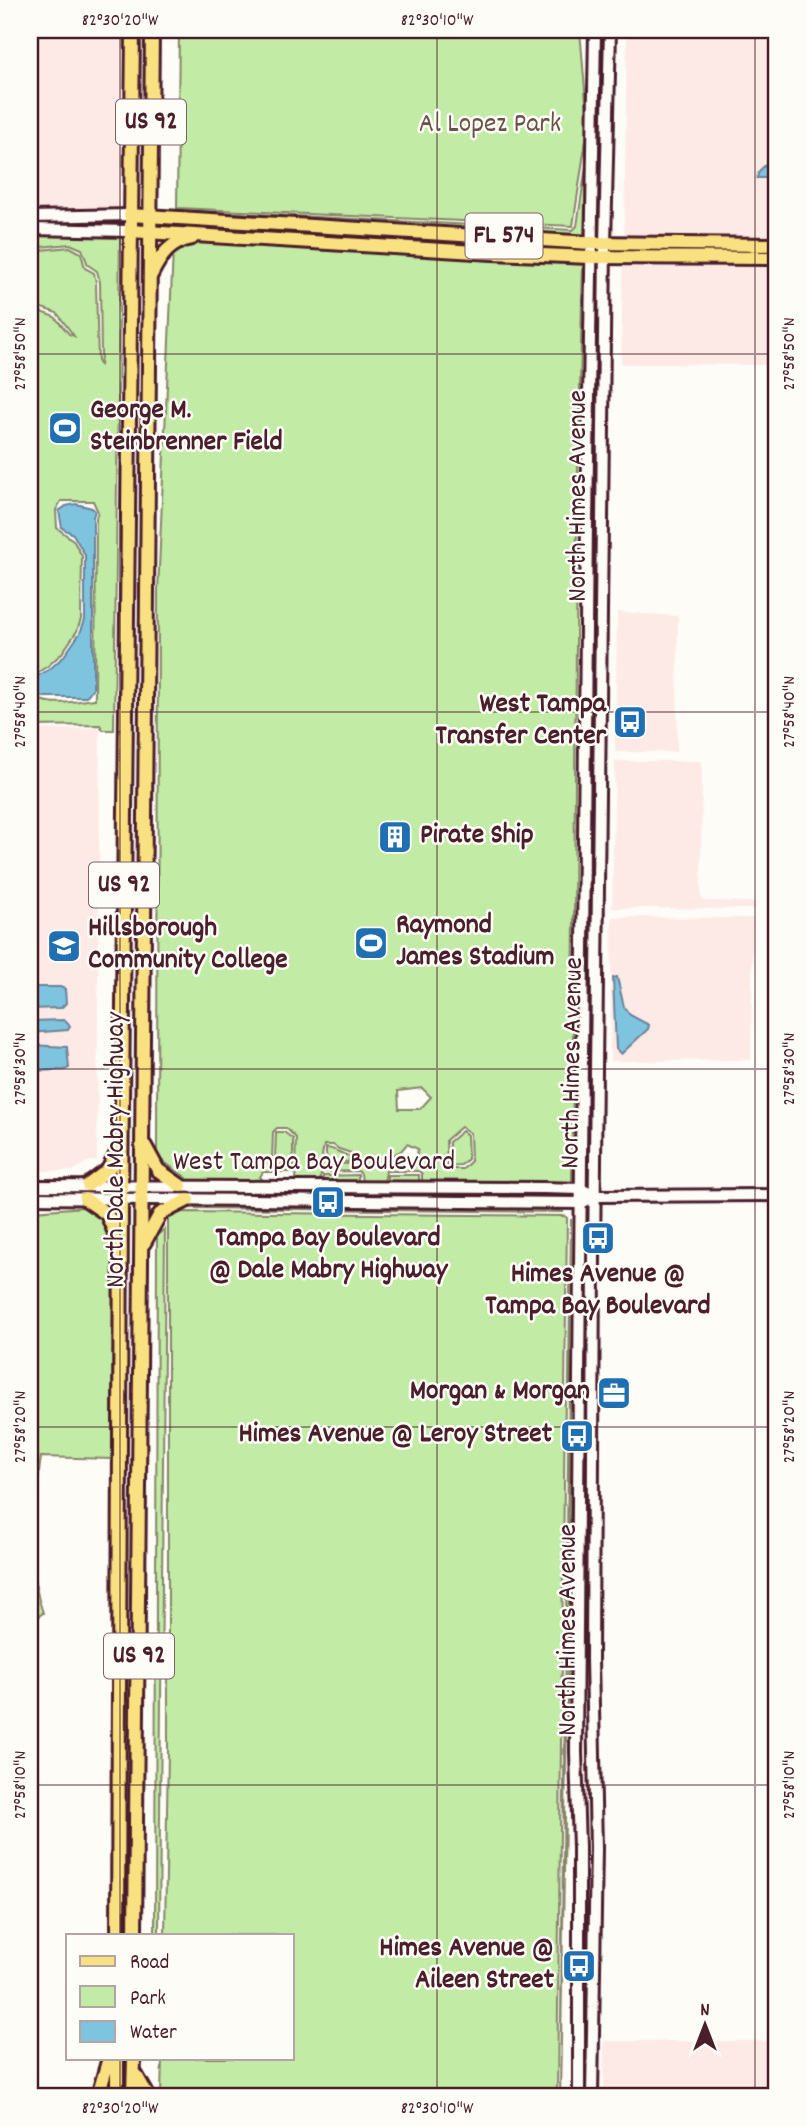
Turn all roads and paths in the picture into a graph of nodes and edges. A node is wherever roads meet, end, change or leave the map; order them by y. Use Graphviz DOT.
graph roads {
  1 [pos="133,30"];
  2 [pos="152,30"];
  3 [pos="595,30"];
  4 [pos="610,30"];
  5 [pos="130,215"];
  6 [pos="150,215"];
  7 [pos="30,217"];
  8 [pos="30,229"];
  9 [pos="130,230"];
  10 [pos="150,231"];
  11 [pos="199,236"];
  12 [pos="591,243"];
  13 [pos="777,245"];
  14 [pos="605,250"];
  15 [pos="590,257"];
  16 [pos="777,258"];
  17 [pos="149,281"];
  18 [pos="601,575"];
  19 [pos="587,576"];
  20 [pos="127,710"];
  21 [pos="146,710"];
  22 [pos="121,1142"];
  23 [pos="143,1142"];
  24 [pos="88,1185"];
  25 [pos="121,1185"];
  26 [pos="30,1186"];
  27 [pos="142,1186"];
  28 [pos="181,1186"];
  29 [pos="254,1186"];
  30 [pos="281,1186"];
  31 [pos="365,1187"];
  32 [pos="485,1187"];
  33 [pos="581,1189"];
  34 [pos="777,1195"];
  35 [pos="596,1196"];
  36 [pos="30,1198"];
  37 [pos="85,1199"];
  38 [pos="121,1200"];
  39 [pos="142,1200"];
  40 [pos="188,1200"];
  41 [pos="254,1201"];
  42 [pos="281,1201"];
  43 [pos="365,1201"];
  44 [pos="486,1201"];
  45 [pos="543,1202"];
  46 [pos="581,1203"];
  47 [pos="580,1228"];
  48 [pos="142,1246"];
  49 [pos="121,1250"];
  50 [pos="120,1600"];
  51 [pos="139,1600"];
  52 [pos="578,1604"];
  53 [pos="592,1605"];
  54 [pos="118,1934"];
  55 [pos="135,1934"];
  56 [pos="108,2060"];
  57 [pos="117,2060"];
  58 [pos="134,2064"];
  59 [pos="98,2096"];
  60 [pos="117,2096"];
  61 [pos="134,2096"];
  62 [pos="148,2096"];
  63 [pos="579,2096"];
  64 [pos="592,2096"];
  1 -- 5 [label="main road, North Dale Mabry Highway / US 92"];
  2 -- 6 [label="main road, North Dale Mabry Highway / US 92"];
  3 -- 12 [label="street, North Himes Avenue"];
  4 -- 14 [label="street, North Himes Avenue"];
  5 -- 6 [label="main road, FL 574"];
  5 -- 7 [label="street"];
  5 -- 9 [label="main road, North Dale Mabry Highway / US 92"];
  6 -- 10 [label="main road, North Dale Mabry Highway / US 92"];
  6 -- 12 [label="main road, FL 574"];
  8 -- 9 [label="street"];
  9 -- 10 [label="main road, FL 574"];
  9 -- 20 [label="main road, North Dale Mabry Highway / US 92"];
  10 -- 11 [label="main road, FL 574"];
  10 -- 17 [label="main road, North Dale Mabry Highway / US 92"];
  11 -- 15 [label="main road, FL 574"];
  11 -- 17 [label="main road"];
  12 -- 14 [label="main road, FL 574"];
  12 -- 15 [label="street, North Himes Avenue"];
  13 -- 14 [label="main road, FL 574"];
  14 -- 15 [label="main road, FL 574"];
  14 -- 16 [label="main road, FL 574"];
  14 -- 18 [label="street, North Himes Avenue"];
  15 -- 19 [label="street, North Himes Avenue"];
  17 -- 21 [label="main road, North Dale Mabry Highway / US 92"];
  18 -- 19 [label="street"];
  18 -- 35 [label="street, North Himes Avenue"];
  19 -- 33 [label="street, North Himes Avenue"];
  20 -- 21 [label="main road"];
  20 -- 22 [label="main road, North Dale Mabry Highway / US 92"];
  21 -- 23 [label="main road, North Dale Mabry Highway / US 92"];
  22 -- 24 [label="main road"];
  22 -- 25 [label="main road, North Dale Mabry Highway / US 92"];
  23 -- 27 [label="main road, North Dale Mabry Highway / US 92"];
  23 -- 28 [label="main road"];
  24 -- 25 [label="street, West Tampa Bay Boulevard"];
  24 -- 26 [label="street, West Tampa Bay Boulevard"];
  25 -- 27 [label="street, West Tampa Bay Boulevard"];
  25 -- 38 [label="main road, North Dale Mabry Highway / US 92"];
  27 -- 28 [label="street, West Tampa Bay Boulevard"];
  27 -- 39 [label="main road, North Dale Mabry Highway / US 92"];
  28 -- 29 [label="street, West Tampa Bay Boulevard"];
  29 -- 30 [label="street, West Tampa Bay Boulevard"];
  29 -- 41 [label="street"];
  30 -- 31 [label="street, West Tampa Bay Boulevard"];
  30 -- 42 [label="street"];
  31 -- 32 [label="street, West Tampa Bay Boulevard"];
  31 -- 43 [label="street"];
  32 -- 33 [label="street, West Tampa Bay Boulevard"];
  32 -- 44 [label="street"];
  33 -- 35 [label="street, West Tampa Bay Boulevard"];
  33 -- 46 [label="street, North Himes Avenue"];
  34 -- 35 [label="street, West Tampa Bay Boulevard"];
  35 -- 46 [label="street, West Tampa Bay Boulevard"];
  35 -- 53 [label="street, North Himes Avenue"];
  36 -- 37 [label="street, West Tampa Bay Boulevard"];
  37 -- 38 [label="street, West Tampa Bay Boulevard"];
  37 -- 49 [label="main road"];
  38 -- 39 [label="street, West Tampa Bay Boulevard"];
  38 -- 49 [label="main road, North Dale Mabry Highway / US 92"];
  39 -- 40 [label="street, West Tampa Bay Boulevard"];
  39 -- 48 [label="main road, North Dale Mabry Highway / US 92"];
  40 -- 41 [label="street, West Tampa Bay Boulevard"];
  40 -- 48 [label="main road"];
  41 -- 42 [label="street, West Tampa Bay Boulevard"];
  42 -- 43 [label="street, West Tampa Bay Boulevard"];
  43 -- 44 [label="street, West Tampa Bay Boulevard"];
  44 -- 45 [label="street, West Tampa Bay Boulevard"];
  45 -- 46 [label="street, West Tampa Bay Boulevard"];
  45 -- 47 [label="street"];
  46 -- 47 [label="street, North Himes Avenue"];
  47 -- 52 [label="street, North Himes Avenue"];
  48 -- 51 [label="main road, North Dale Mabry Highway / US 92"];
  49 -- 50 [label="main road, North Dale Mabry Highway / US 92"];
  50 -- 51 [label="main road"];
  50 -- 54 [label="main road, North Dale Mabry Highway / US 92"];
  51 -- 55 [label="main road, North Dale Mabry Highway / US 92"];
  52 -- 53 [label="street"];
  52 -- 63 [label="street, North Himes Avenue"];
  53 -- 64 [label="street, North Himes Avenue"];
  56 -- 59 [label="main road"];
  57 -- 60 [label="main road"];
  58 -- 61 [label="main road"];
  58 -- 62 [label="main road"];
}
